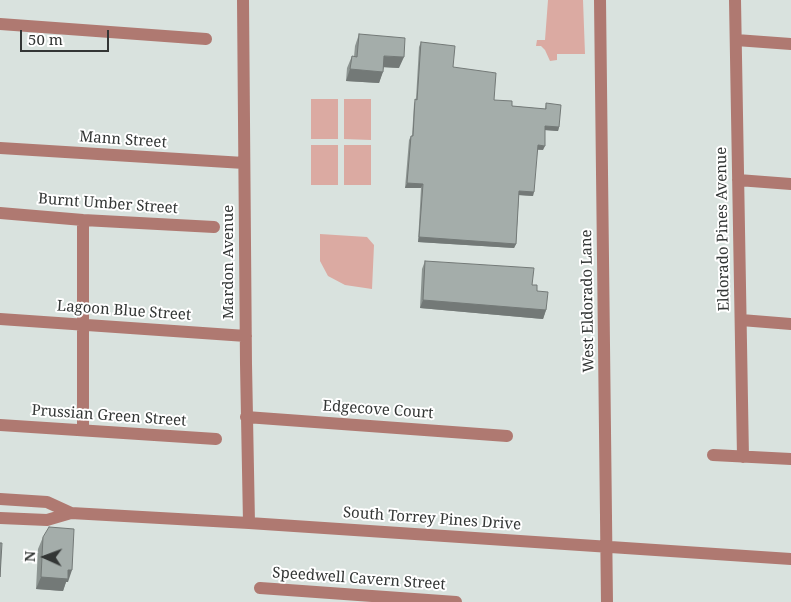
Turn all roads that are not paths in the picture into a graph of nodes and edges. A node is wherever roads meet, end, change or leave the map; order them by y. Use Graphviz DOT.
graph roads {
  1 [pos="243,0"];
  2 [pos="600,0"];
  3 [pos="735,0"];
  4 [pos="0,24"];
  5 [pos="206,39"];
  6 [pos="736,40"];
  7 [pos="791,44"];
  8 [pos="0,148"];
  9 [pos="244,164"];
  10 [pos="738,180"];
  11 [pos="791,184"];
  12 [pos="0,213"];
  13 [pos="83,220"];
  14 [pos="214,227"];
  15 [pos="0,319"];
  16 [pos="741,320"];
  17 [pos="82,324"];
  18 [pos="791,324"];
  19 [pos="246,336"];
  20 [pos="246,417"];
  21 [pos="0,426"];
  22 [pos="83,430"];
  23 [pos="507,436"];
  24 [pos="216,439"];
  25 [pos="713,455"];
  26 [pos="743,456"];
  27 [pos="791,460"];
  28 [pos="0,499"];
  29 [pos="71,513"];
  30 [pos="0,518"];
  31 [pos="249,523"];
  32 [pos="607,547"];
  33 [pos="791,559"];
  34 [pos="260,588"];
  35 [pos="290,596"];
  36 [pos="366,599"];
  37 [pos="442,602"];
  38 [pos="456,602"];
  39 [pos="607,602"];
  1 -- 9 [label="street, Mardon Avenue"];
  2 -- 32 [label="street, West Eldorado Lane"];
  3 -- 6 [label="street, Eldorado Pines Avenue"];
  4 -- 5 [label="street"];
  6 -- 7 [label="street"];
  6 -- 10 [label="street, Eldorado Pines Avenue"];
  8 -- 9 [label="street, Mann Street"];
  9 -- 19 [label="street, Mardon Avenue"];
  10 -- 11 [label="street"];
  10 -- 16 [label="street, Eldorado Pines Avenue"];
  12 -- 13 [label="street, Burnt Umber Street"];
  13 -- 14 [label="street, Burnt Umber Street"];
  13 -- 17 [label="street"];
  15 -- 17 [label="street, Lagoon Blue Street"];
  16 -- 18 [label="street"];
  16 -- 26 [label="street, Eldorado Pines Avenue"];
  17 -- 19 [label="street, Lagoon Blue Street"];
  17 -- 22 [label="street"];
  19 -- 20 [label="street, Mardon Avenue"];
  20 -- 23 [label="street, Edgecove Court"];
  20 -- 31 [label="street, Mardon Avenue"];
  21 -- 22 [label="street, Prussian Green Street"];
  22 -- 24 [label="street, Prussian Green Street"];
  25 -- 26 [label="street"];
  26 -- 27 [label="street"];
  28 -- 29 [label="street, South Torrey Pines Drive"];
  29 -- 30 [label="street, South Torrey Pines Drive"];
  29 -- 31 [label="street, South Torrey Pines Drive"];
  31 -- 32 [label="street, South Torrey Pines Drive"];
  32 -- 33 [label="street, South Torrey Pines Drive"];
  32 -- 39 [label="street, West Eldorado Lane"];
  34 -- 35 [label="street, Speedwell Cavern Street"];
  35 -- 36 [label="street, Speedwell Cavern Street"];
  36 -- 37 [label="street, Speedwell Cavern Street"];
  37 -- 38 [label="street, Speedwell Cavern Street"];
}
